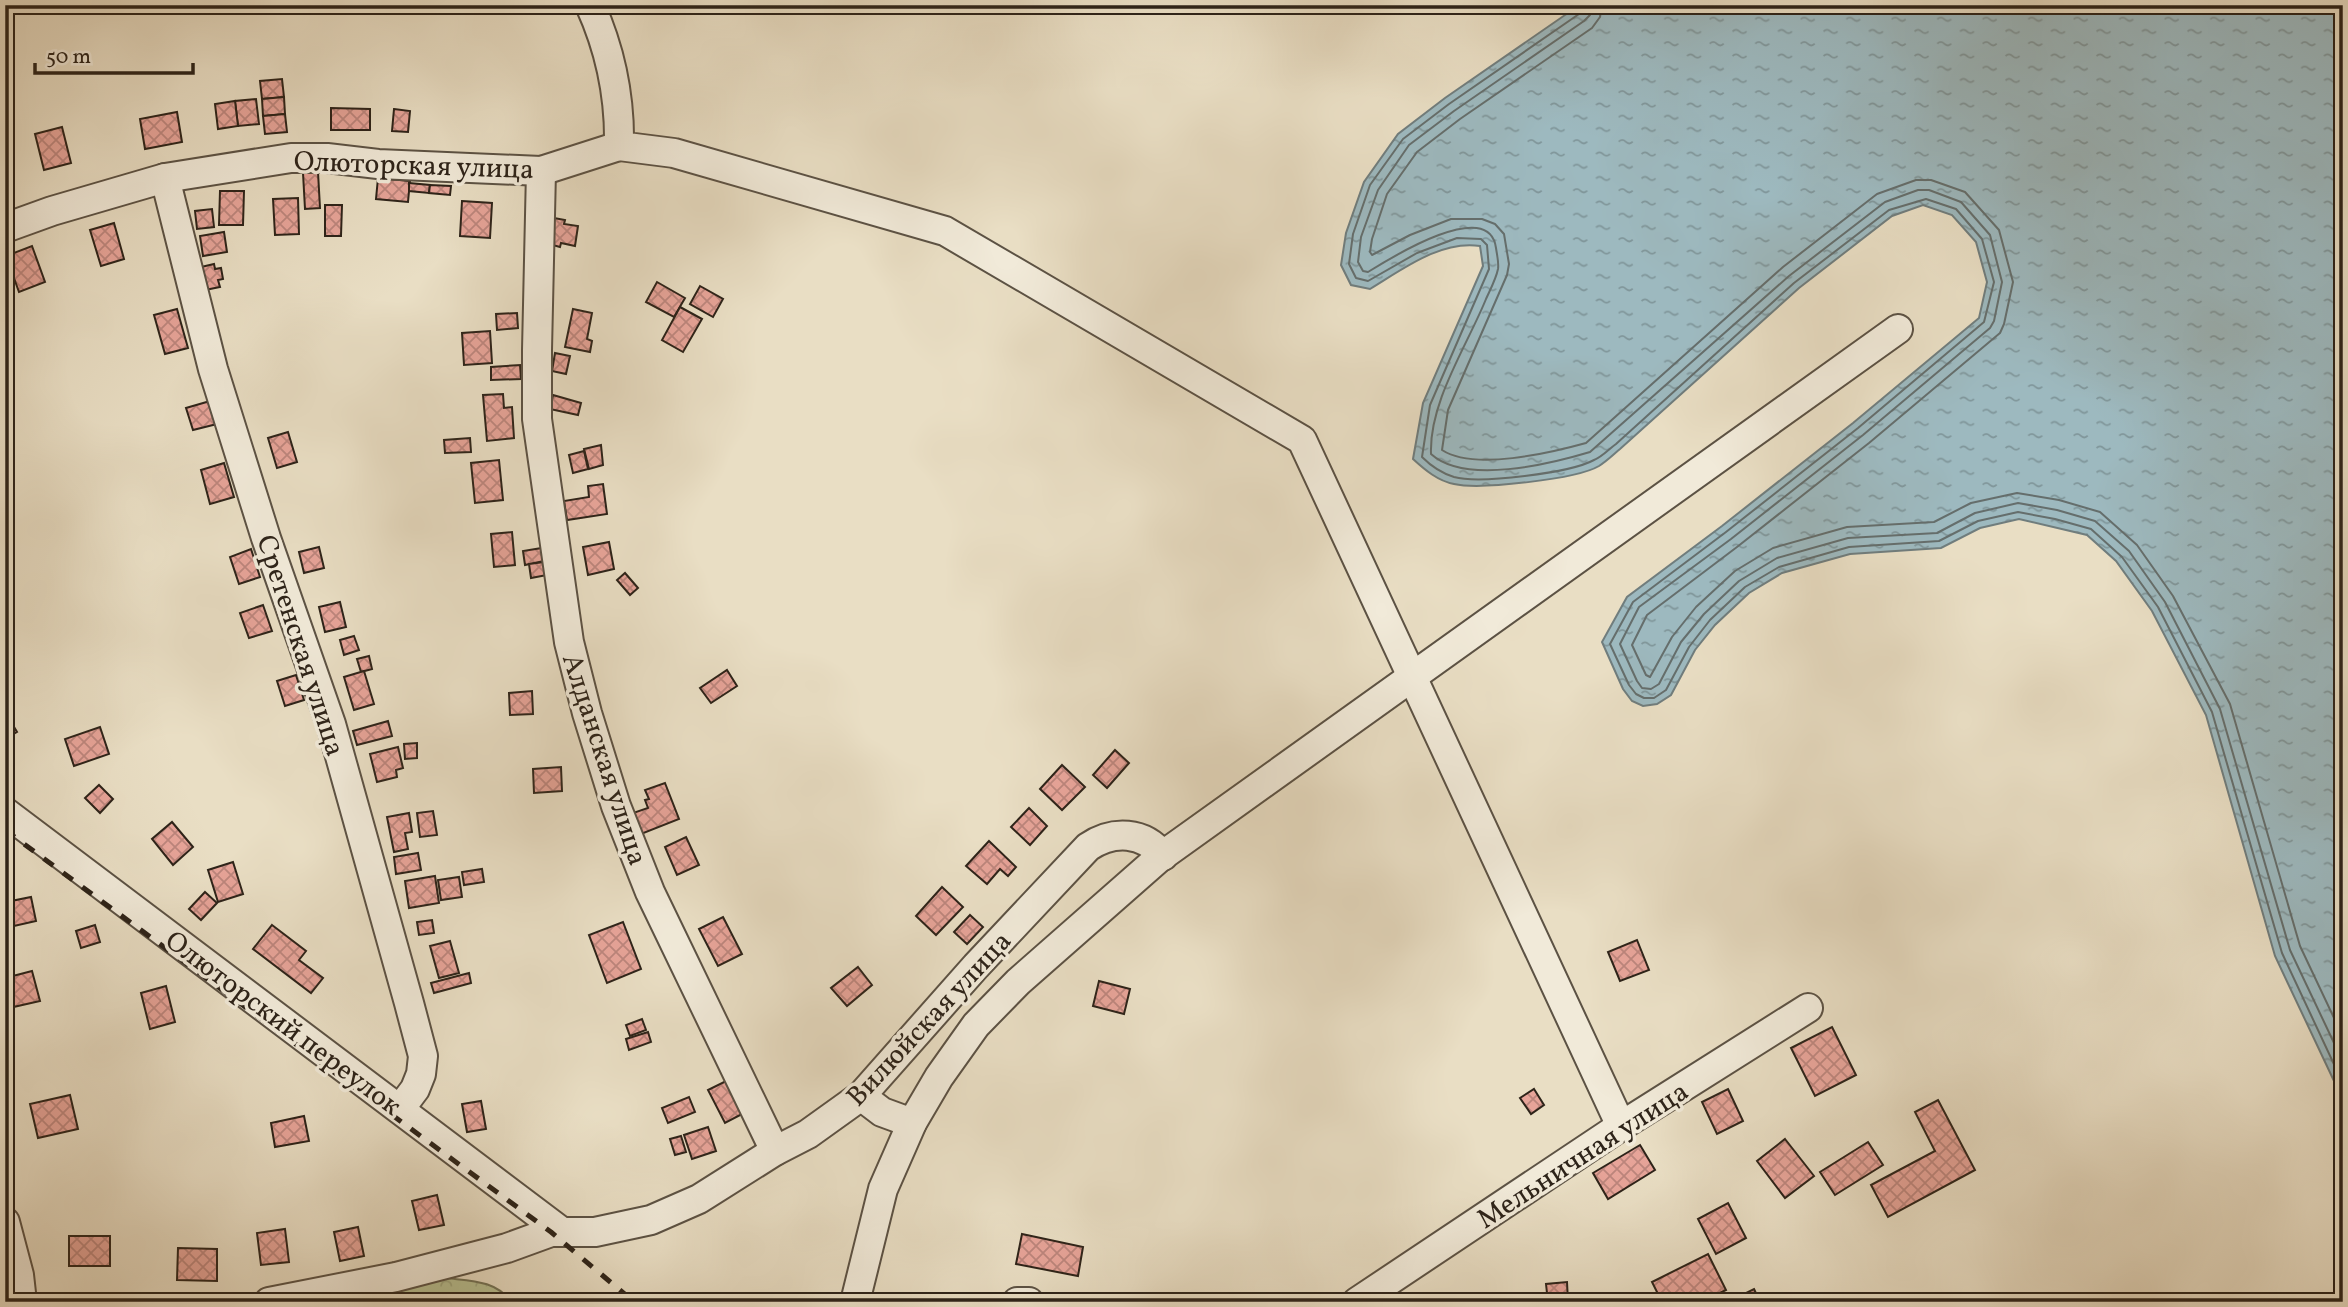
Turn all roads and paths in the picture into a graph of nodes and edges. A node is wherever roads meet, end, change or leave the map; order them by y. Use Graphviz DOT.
graph roads {
  1 [pos="590,5"];
  2 [pos="619,146"];
  3 [pos="541,171"];
  4 [pos="165,178"];
  5 [pos="5,228"];
  6 [pos="1898,329"];
  7 [pos="1412,677"];
  8 [pos="5,813"];
  9 [pos="1163,856"];
  10 [pos="1808,1008"];
  11 [pos="860,1096"];
  12 [pos="400,1109"];
  13 [pos="912,1123"];
  14 [pos="1621,1126"];
  15 [pos="775,1151"];
  16 [pos="5,1222"];
  17 [pos="562,1232"];
  18 [pos="22,1302"];
  19 [pos="269,1302"];
  20 [pos="855,1302"];
  21 [pos="1017,1302"];
  22 [pos="1029,1302"];
  23 [pos="1357,1302"];
  1 -- 2 [label="street"];
  2 -- 3 [label="street, Олюторская улица"];
  2 -- 7 [label="street"];
  3 -- 4 [label="street, Олюторская улица"];
  3 -- 15 [label="street, Алданская улица"];
  4 -- 5 [label="street, Олюторская улица"];
  4 -- 12 [label="street, Сретенская улица"];
  6 -- 7 [label="street"];
  7 -- 9 [label="street"];
  7 -- 14 [label="street"];
  8 -- 12 [label="street, Олюторский переулок"];
  9 -- 11 [label="street, Вилюйская улица"];
  9 -- 13 [label="street"];
  10 -- 14 [label="street, Мельничная улица"];
  11 -- 13 [label="street"];
  11 -- 15 [label="street, Вилюйская улица"];
  12 -- 17 [label="street, Олюторский переулок"];
  13 -- 20 [label="street"];
  14 -- 23 [label="street, Мельничная улица"];
  15 -- 17 [label="street, Вилюйская улица"];
  16 -- 18 [label="street"];
  17 -- 19 [label="street, Вилюйская улица"];
  21 -- 22 [label="street"];
}
